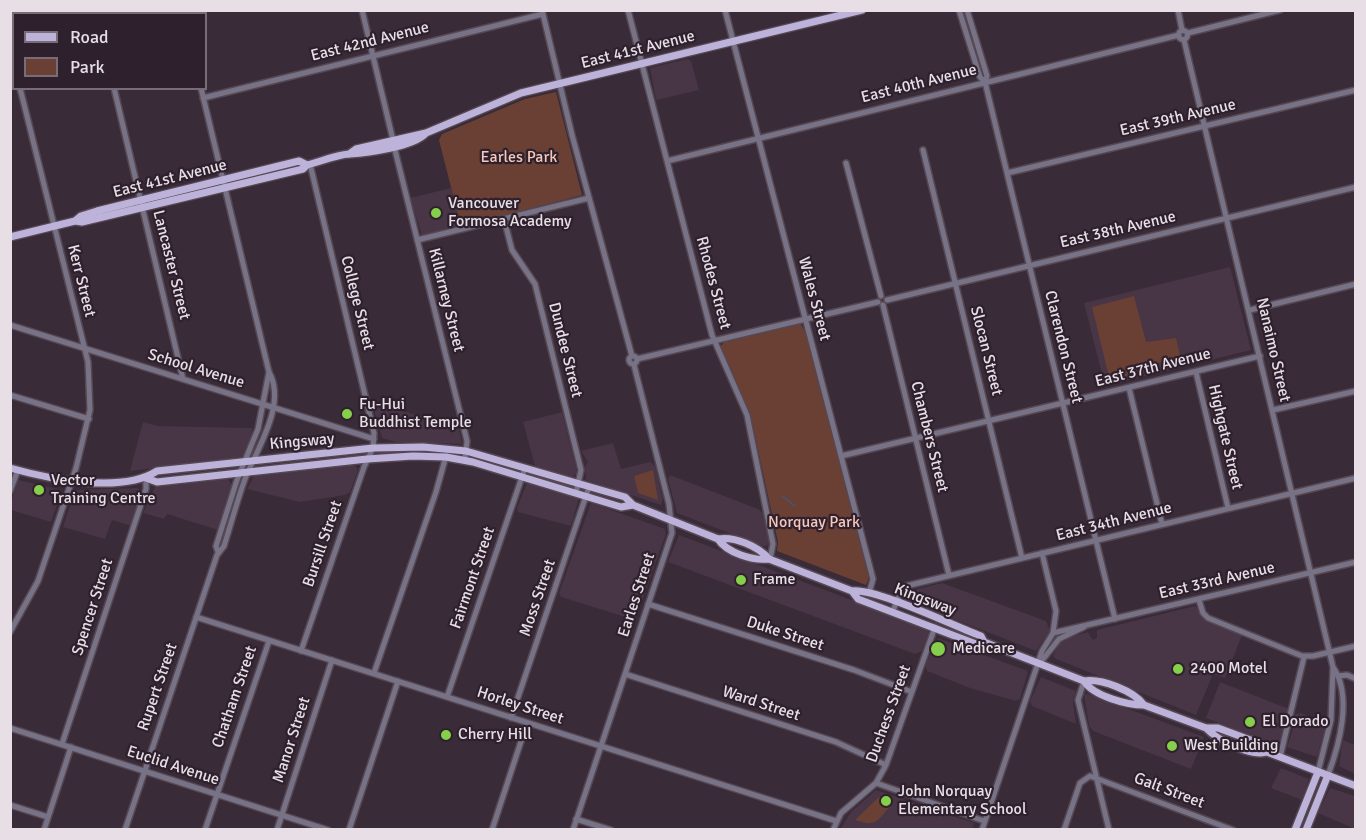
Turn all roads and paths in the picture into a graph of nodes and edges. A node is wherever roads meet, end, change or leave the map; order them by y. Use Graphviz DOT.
graph roads {
  1 [pos="190,10"];
  2 [pos="362,10"];
  3 [pos="628,10"];
  4 [pos="725,10"];
  5 [pos="862,10"];
  6 [pos="959,10"];
  7 [pos="967,10"];
  8 [pos="1178,10"];
  9 [pos="1280,10"];
  10 [pos="181,12"];
  11 [pos="543,12"];
  12 [pos="1183,35"];
  13 [pos="732,41"];
  14 [pos="373,55"];
  15 [pos="642,63"];
  16 [pos="984,82"];
  17 [pos="560,83"];
  18 [pos="20,90"];
  19 [pos="114,90"];
  20 [pos="201,90"];
  21 [pos="1356,90"];
  22 [pos="203,98"];
  23 [pos="1205,126"];
  24 [pos="758,137"];
  25 [pos="393,143"];
  26 [pos="923,150"];
  27 [pos="667,161"];
  28 [pos="846,163"];
  29 [pos="308,165"];
  30 [pos="1007,173"];
  31 [pos="224,180"];
  32 [pos="1356,187"];
  33 [pos="226,188"];
  34 [pos="589,198"];
  35 [pos="141,200"];
  36 [pos="143,209"];
  37 [pos="1228,218"];
  38 [pos="504,219"];
  39 [pos="75,221"];
  40 [pos="53,226"];
  41 [pos="10,237"];
  42 [pos="417,240"];
  43 [pos="1029,266"];
  44 [pos="956,283"];
  45 [pos="1356,284"];
  46 [pos="882,301"];
  47 [pos="1250,310"];
  48 [pos="805,319"];
  49 [pos="10,325"];
  50 [pos="714,341"];
  51 [pos="84,350"];
  52 [pos="1260,356"];
  53 [pos="635,360"];
  54 [pos="269,372"];
  55 [pos="1196,372"];
  56 [pos="183,379"];
  57 [pos="1129,388"];
  58 [pos="1356,391"];
  59 [pos="10,395"];
  60 [pos="1063,403"];
  61 [pos="264,405"];
  62 [pos="272,409"];
  63 [pos="1273,410"];
  64 [pos="89,419"];
  65 [pos="989,421"];
  66 [pos="916,438"];
  67 [pos="374,439"];
  68 [pos="373,448"];
  69 [pos="447,448"];
  70 [pos="466,451"];
  71 [pos="841,456"];
  72 [pos="446,458"];
  73 [pos="367,459"];
  74 [pos="254,460"];
  75 [pos="465,460"];
  76 [pos="244,461"];
  77 [pos="525,468"];
  78 [pos="14,469"];
  79 [pos="249,472"];
  80 [pos="240,473"];
  81 [pos="522,476"];
  82 [pos="146,478"];
  83 [pos="1356,478"];
  84 [pos="72,481"];
  85 [pos="578,484"];
  86 [pos="589,487"];
  87 [pos="10,491"];
  88 [pos="576,493"];
  89 [pos="1293,493"];
  90 [pos="587,496"];
  91 [pos="633,505"];
  92 [pos="1228,508"];
  93 [pos="670,520"];
  94 [pos="1162,524"];
  95 [pos="1096,540"];
  96 [pos="218,552"];
  97 [pos="1042,553"];
  98 [pos="1022,558"];
  99 [pos="769,559"];
  100 [pos="1356,562"];
  101 [pos="1312,572"];
  102 [pos="949,575"];
  103 [pos="852,591"];
  104 [pos="869,593"];
  105 [pos="1199,600"];
  106 [pos="648,604"];
  107 [pos="895,607"];
  108 [pos="196,617"];
  109 [pos="13,618"];
  110 [pos="1115,619"];
  111 [pos="935,627"];
  112 [pos="1084,627"];
  113 [pos="10,632"];
  114 [pos="1053,633"];
  115 [pos="268,641"];
  116 [pos="984,642"];
  117 [pos="1356,646"];
  118 [pos="301,651"];
  119 [pos="1330,652"];
  120 [pos="1304,657"];
  121 [pos="332,660"];
  122 [pos="1039,664"];
  123 [pos="1334,668"];
  124 [pos="374,673"];
  125 [pos="625,674"];
  126 [pos="1338,676"];
  127 [pos="1356,679"];
  128 [pos="398,681"];
  129 [pos="1084,681"];
  130 [pos="912,692"];
  131 [pos="447,697"];
  132 [pos="511,718"];
  133 [pos="527,723"];
  134 [pos="10,728"];
  135 [pos="62,744"];
  136 [pos="601,746"];
  137 [pos="71,747"];
  138 [pos="1280,757"];
  139 [pos="886,765"];
  140 [pos="144,771"];
  141 [pos="1318,772"];
  142 [pos="1328,775"];
  143 [pos="1096,778"];
  144 [pos="876,783"];
  145 [pos="1356,786"];
  146 [pos="217,794"];
  147 [pos="10,805"];
  148 [pos="282,815"];
  149 [pos="48,817"];
  150 [pos="576,819"];
  151 [pos="836,821"];
  152 [pos="984,821"];
  153 [pos="44,830"];
  154 [pos="124,830"];
  155 [pos="205,830"];
  156 [pos="277,830"];
  157 [pos="328,830"];
  158 [pos="349,830"];
  159 [pos="492,830"];
  160 [pos="573,830"];
  161 [pos="611,830"];
  162 [pos="833,830"];
  163 [pos="982,830"];
  164 [pos="1064,830"];
  165 [pos="1110,830"];
  166 [pos="1233,830"];
  167 [pos="1295,830"];
  168 [pos="1306,830"];
  1 -- 10 [label="street"];
  2 -- 14 [label="street, Killarney Street"];
  3 -- 15 [label="street, Rhodes Street"];
  4 -- 13 [label="street, Wales Street"];
  5 -- 13 [label="main road, East 41st Avenue"];
  6 -- 16 [label="street, Clarendon Street"];
  7 -- 16 [label="street, Clarendon Street"];
  8 -- 12 [label="street, Nanaimo Street"];
  9 -- 12 [label="street, East 40th Avenue"];
  11 -- 14 [label="street, East 42nd Avenue"];
  11 -- 17 [label="street, Earles Street"];
  12 -- 16 [label="street, East 40th Avenue"];
  12 -- 23 [label="street, Nanaimo Street"];
  13 -- 15 [label="main road, East 41st Avenue"];
  13 -- 24 [label="street, Wales Street"];
  14 -- 22 [label="street, East 42nd Avenue"];
  14 -- 25 [label="street, Killarney Street"];
  15 -- 17 [label="main road, East 41st Avenue"];
  15 -- 27 [label="street, Rhodes Street"];
  16 -- 24 [label="street, East 40th Avenue"];
  16 -- 30 [label="street, Clarendon Street"];
  17 -- 25 [label="main road, East 41st Avenue"];
  17 -- 34 [label="street, Earles Street"];
  18 -- 40 [label="street, Kerr Street"];
  19 -- 35 [label="street, Lancaster Street"];
  20 -- 22 [label="street, Rupert Street"];
  21 -- 23 [label="street, East 39th Avenue"];
  22 -- 31 [label="street, Rupert Street"];
  23 -- 30 [label="street, East 39th Avenue"];
  23 -- 37 [label="street, Nanaimo Street"];
  24 -- 27 [label="street, East 40th Avenue"];
  24 -- 48 [label="street, Wales Street"];
  25 -- 29 [label="main road, East 41st Avenue"];
  25 -- 42 [label="street, Killarney Street"];
  26 -- 44 [label="street, Slocan Street"];
  27 -- 50 [label="street, Rhodes Street"];
  28 -- 46 [label="street, Chambers Street"];
  29 -- 31 [label="main road, East 41st Avenue"];
  29 -- 33 [label="main road, East 41st Avenue"];
  29 -- 67 [label="street, College Street"];
  30 -- 43 [label="street, Clarendon Street"];
  31 -- 33 [label="street, Rupert Street"];
  31 -- 35 [label="main road, East 41st Avenue"];
  32 -- 37 [label="street, East 38th Avenue"];
  33 -- 36 [label="main road, East 41st Avenue"];
  33 -- 54 [label="street, Rupert Street"];
  34 -- 38 [label="street"];
  34 -- 53 [label="street, Earles Street"];
  35 -- 36 [label="street, Lancaster Street"];
  35 -- 39 [label="main road, East 41st Avenue"];
  36 -- 39 [label="main road, East 41st Avenue"];
  36 -- 56 [label="street, Lancaster Street"];
  37 -- 43 [label="street, East 38th Avenue"];
  37 -- 47 [label="street, Nanaimo Street"];
  38 -- 42 [label="street"];
  38 -- 85 [label="street, Dundee Street"];
  39 -- 40 [label="main road, East 41st Avenue"];
  40 -- 41 [label="main road, East 41st Avenue"];
  40 -- 51 [label="street, Kerr Street"];
  42 -- 70 [label="street, Killarney Street"];
  43 -- 44 [label="street, East 38th Avenue"];
  43 -- 60 [label="street, Clarendon Street"];
  44 -- 46 [label="street, East 38th Avenue"];
  44 -- 65 [label="street, Slocan Street"];
  45 -- 47 [label="street"];
  46 -- 48 [label="street, East 38th Avenue"];
  46 -- 66 [label="street, Chambers Street"];
  47 -- 52 [label="street, Nanaimo Street"];
  48 -- 50 [label="street, East 38th Avenue"];
  48 -- 71 [label="street, Wales Street"];
  49 -- 51 [label="street, School Avenue"];
  50 -- 53 [label="street, East 38th Avenue"];
  50 -- 99 [label="street, Rhodes Street"];
  51 -- 56 [label="street, School Avenue"];
  51 -- 64 [label="street, Kerr Street"];
  52 -- 55 [label="street, East 37th Avenue"];
  52 -- 63 [label="street, Nanaimo Street"];
  53 -- 93 [label="street, Earles Street"];
  54 -- 61 [label="street, Rupert Street"];
  54 -- 62 [label="street, Rupert Street"];
  55 -- 57 [label="street, East 37th Avenue"];
  55 -- 92 [label="street, Highgate Street"];
  56 -- 61 [label="street, School Avenue"];
  57 -- 60 [label="street, East 37th Avenue"];
  57 -- 94 [label="street"];
  58 -- 63 [label="street"];
  59 -- 64 [label="street"];
  60 -- 65 [label="street, East 37th Avenue"];
  60 -- 95 [label="street, Clarendon Street"];
  61 -- 62 [label="street, School Avenue"];
  61 -- 76 [label="street, Rupert Street"];
  62 -- 67 [label="street, School Avenue"];
  62 -- 74 [label="street, Rupert Street"];
  63 -- 89 [label="street, Nanaimo Street"];
  64 -- 84 [label="street, Kerr Street"];
  65 -- 66 [label="street, East 37th Avenue"];
  65 -- 98 [label="street, Slocan Street"];
  66 -- 71 [label="street, East 37th Avenue"];
  66 -- 102 [label="street, Chambers Street"];
  67 -- 68 [label="street, College Street"];
  68 -- 69 [label="main road, Kingsway"];
  68 -- 73 [label="street, Bursill Street"];
  68 -- 74 [label="main road, Kingsway"];
  69 -- 70 [label="main road, Kingsway"];
  69 -- 72 [label="street"];
  70 -- 75 [label="street, Killarney Street"];
  70 -- 77 [label="main road, Kingsway"];
  71 -- 104 [label="street, Wales Street"];
  72 -- 73 [label="main road, Kingsway"];
  72 -- 75 [label="main road, Kingsway"];
  72 -- 124 [label="street"];
  73 -- 79 [label="main road, Kingsway"];
  73 -- 118 [label="street, Bursill Street"];
  74 -- 76 [label="main road, Kingsway"];
  74 -- 79 [label="street, Rupert Street"];
  75 -- 81 [label="main road, Kingsway"];
  76 -- 80 [label="street, Rupert Street"];
  76 -- 82 [label="main road, Kingsway"];
  77 -- 81 [label="street, Fairmont Street"];
  77 -- 85 [label="main road, Kingsway"];
  78 -- 84 [label="main road, Kingsway"];
  78 -- 87 [label="street"];
  79 -- 80 [label="main road, Kingsway"];
  79 -- 96 [label="street, Rupert Street"];
  80 -- 82 [label="main road, Kingsway"];
  80 -- 96 [label="street, Rupert Street"];
  81 -- 88 [label="main road, Kingsway"];
  81 -- 131 [label="street, Fairmont Street"];
  82 -- 84 [label="main road, Kingsway"];
  82 -- 135 [label="street, Spencer Street"];
  83 -- 89 [label="street, East 34th Avenue"];
  84 -- 109 [label="street, Kerr Street"];
  85 -- 86 [label="main road, Kingsway"];
  85 -- 88 [label="street, Dundee Street"];
  86 -- 90 [label="street, Moss Street"];
  86 -- 91 [label="main road, Kingsway"];
  88 -- 90 [label="main road, Kingsway"];
  89 -- 92 [label="street, East 34th Avenue"];
  89 -- 101 [label="street, Nanaimo Street"];
  90 -- 91 [label="main road, Kingsway"];
  90 -- 132 [label="street, Moss Street"];
  91 -- 93 [label="main road, Kingsway"];
  92 -- 94 [label="street, East 34th Avenue"];
  93 -- 99 [label="main road, Kingsway"];
  93 -- 106 [label="street, Earles Street"];
  94 -- 95 [label="street, East 34th Avenue"];
  95 -- 97 [label="street, East 34th Avenue"];
  95 -- 110 [label="street, Clarendon Street"];
  96 -- 108 [label="street, Rupert Street"];
  97 -- 98 [label="street, East 34th Avenue"];
  97 -- 114 [label="street"];
  98 -- 102 [label="street, East 34th Avenue"];
  99 -- 103 [label="main road, Kingsway"];
  100 -- 101 [label="street, East 33rd Avenue"];
  101 -- 105 [label="street, East 33rd Avenue"];
  101 -- 119 [label="street, Nanaimo Street"];
  102 -- 107 [label="street, East 34th Avenue"];
  103 -- 104 [label="main road, Kingsway"];
  103 -- 107 [label="main road, Kingsway"];
  104 -- 107 [label="main road, Kingsway"];
  105 -- 110 [label="street, East 33rd Avenue"];
  105 -- 120 [label="street"];
  106 -- 125 [label="street, Earles Street"];
  106 -- 130 [label="street, Duke Street"];
  107 -- 111 [label="main road, Kingsway"];
  107 -- 116 [label="main road, Kingsway"];
  108 -- 115 [label="street, Horley Street"];
  108 -- 140 [label="street, Rupert Street"];
  109 -- 113 [label="street, Kerr Street"];
  110 -- 112 [label="street, East 33rd Avenue"];
  111 -- 116 [label="main road, Kingsway"];
  111 -- 130 [label="street, Duchess Street"];
  112 -- 114 [label="street, East 33rd Avenue"];
  112 -- 122 [label="street, East 33rd Avenue"];
  114 -- 122 [label="street"];
  115 -- 118 [label="street, Horley Street"];
  115 -- 146 [label="street, Chatham Street"];
  116 -- 122 [label="main road, Kingsway"];
  117 -- 119 [label="street"];
  118 -- 121 [label="street, Horley Street"];
  119 -- 120 [label="street"];
  119 -- 123 [label="street, Nanaimo Street"];
  120 -- 138 [label="street"];
  121 -- 124 [label="street, Horley Street"];
  121 -- 148 [label="street, Manor Street"];
  122 -- 129 [label="main road, Kingsway"];
  122 -- 152 [label="street"];
  123 -- 126 [label="street, Nanaimo Street"];
  123 -- 141 [label="street, Nanaimo Street"];
  124 -- 128 [label="street, Horley Street"];
  125 -- 136 [label="street, Earles Street"];
  125 -- 139 [label="street, Ward Street"];
  126 -- 127 [label="street"];
  126 -- 142 [label="street, Nanaimo Street"];
  128 -- 131 [label="street, Horley Street"];
  128 -- 158 [label="street"];
  129 -- 138 [label="main road, Kingsway"];
  129 -- 143 [label="street"];
  130 -- 139 [label="street, Duchess Street"];
  131 -- 132 [label="street, Horley Street"];
  132 -- 133 [label="street, Horley Street"];
  133 -- 136 [label="street, Horley Street"];
  133 -- 159 [label="street"];
  134 -- 135 [label="street, Euclid Avenue"];
  135 -- 137 [label="street, Euclid Avenue"];
  136 -- 150 [label="street, Earles Street"];
  136 -- 151 [label="street, Horley Street"];
  137 -- 140 [label="street, Euclid Avenue"];
  137 -- 149 [label="street"];
  138 -- 141 [label="main road, Kingsway"];
  139 -- 144 [label="street, Duchess Street"];
  140 -- 146 [label="street, Euclid Avenue"];
  140 -- 154 [label="street, Rupert Street"];
  141 -- 142 [label="main road, Kingsway"];
  141 -- 167 [label="main road, Nanaimo Street"];
  142 -- 145 [label="main road, Kingsway"];
  142 -- 168 [label="main road, Nanaimo Street"];
  143 -- 164 [label="street"];
  143 -- 165 [label="street"];
  143 -- 166 [label="street, Galt Street"];
  144 -- 151 [label="street, Duchess Street"];
  144 -- 152 [label="street"];
  146 -- 148 [label="street, Euclid Avenue"];
  146 -- 155 [label="street, Chatham Street"];
  147 -- 149 [label="street"];
  148 -- 156 [label="street, Manor Street"];
  148 -- 157 [label="street, Euclid Avenue"];
  149 -- 153 [label="street"];
  150 -- 160 [label="street, Earles Street"];
  150 -- 161 [label="street"];
  151 -- 162 [label="street, Duchess Street"];
  152 -- 163 [label="street"];
}
